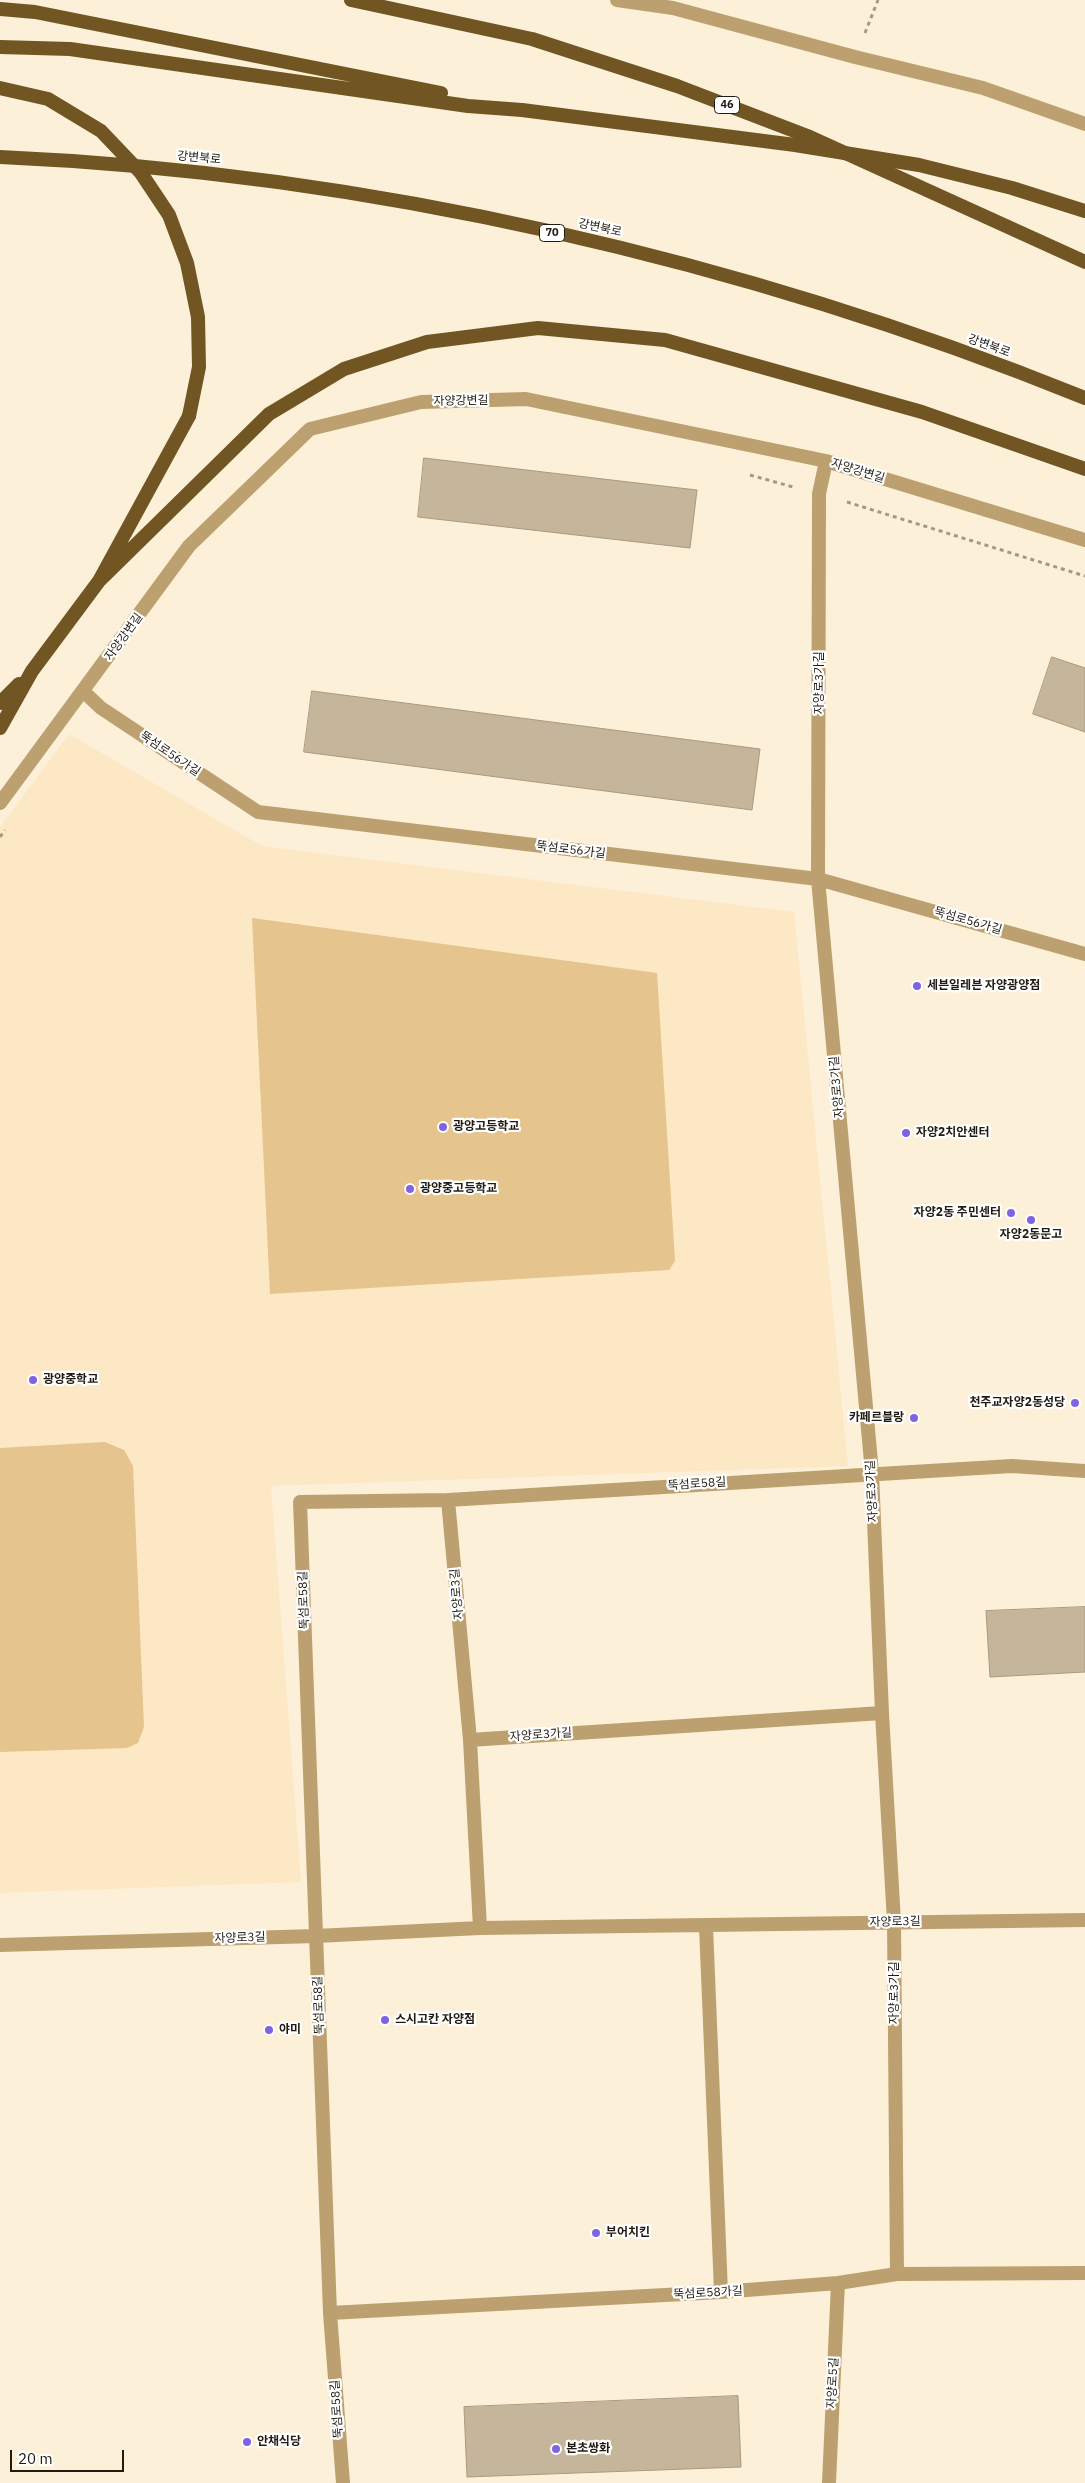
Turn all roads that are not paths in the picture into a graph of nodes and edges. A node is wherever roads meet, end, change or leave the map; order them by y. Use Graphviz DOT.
graph roads {
  1 [pos="351,0"];
  2 [pos="617,0"];
  3 [pos="0,9"];
  4 [pos="0,47"];
  5 [pos="0,88"];
  6 [pos="522,110"];
  7 [pos="1085,124"];
  8 [pos="0,158"];
  9 [pos="1085,211"];
  10 [pos="1085,262"];
  11 [pos="1085,398"];
  12 [pos="826,461"];
  13 [pos="1085,469"];
  14 [pos="1085,540"];
  15 [pos="99,581"];
  16 [pos="32,671"];
  17 [pos="84,692"];
  18 [pos="0,703"];
  19 [pos="0,728"];
  20 [pos="0,803"];
  21 [pos="818,879"];
  22 [pos="1085,954"];
  23 [pos="1085,1471"];
  24 [pos="872,1473"];
  25 [pos="448,1500"];
  26 [pos="882,1713"];
  27 [pos="470,1740"];
  28 [pos="1085,1920"];
  29 [pos="894,1922"];
  30 [pos="706,1926"];
  31 [pos="480,1928"];
  32 [pos="316,1936"];
  33 [pos="0,1946"];
  34 [pos="1085,2273"];
  35 [pos="896,2274"];
  36 [pos="838,2283"];
  37 [pos="721,2292"];
  38 [pos="330,2313"];
  39 [pos="343,2483"];
  40 [pos="829,2483"];
  1 -- 10 [label="highway, 46, bridge"];
  2 -- 7 [label="street"];
  3 -- 6 [label="highway"];
  4 -- 6 [label="highway"];
  5 -- 15 [label="highway, bridge"];
  6 -- 9 [label="highway"];
  8 -- 11 [label="highway, 강변북로 / 70"];
  12 -- 14 [label="street, 자양강변길"];
  12 -- 17 [label="street, 자양강변길"];
  12 -- 21 [label="street, 자양로3가길"];
  13 -- 15 [label="highway"];
  15 -- 16 [label="highway"];
  16 -- 18 [label="highway"];
  16 -- 19 [label="highway"];
  17 -- 20 [label="street, 자양강변길"];
  17 -- 21 [label="street, 뚝섬로56가길"];
  21 -- 22 [label="street, 뚝섬로56가길"];
  21 -- 24 [label="street, 자양로3가길"];
  23 -- 24 [label="street, 뚝섬로58길"];
  24 -- 25 [label="street, 뚝섬로58길"];
  24 -- 26 [label="street, 자양로3가길"];
  25 -- 27 [label="street, 자양로3길"];
  25 -- 32 [label="street, 뚝섬로58길"];
  26 -- 27 [label="street, 자양로3가길"];
  26 -- 29 [label="street, 자양로3가길"];
  27 -- 31 [label="street, 자양로3길"];
  28 -- 29 [label="street, 자양로3길"];
  29 -- 30 [label="street, 자양로3길"];
  29 -- 35 [label="street, 자양로3가길"];
  30 -- 31 [label="street, 자양로3길"];
  30 -- 37 [label="street"];
  31 -- 32 [label="street, 자양로3길"];
  32 -- 33 [label="street, 자양로3길"];
  32 -- 38 [label="street, 뚝섬로58길"];
  34 -- 35 [label="street, 뚝섬로58가길"];
  35 -- 36 [label="street, 뚝섬로58가길"];
  36 -- 37 [label="street, 뚝섬로58가길"];
  36 -- 40 [label="street, 자양로5길"];
  37 -- 38 [label="street, 뚝섬로58가길"];
  38 -- 39 [label="street, 뚝섬로58길"];
}
